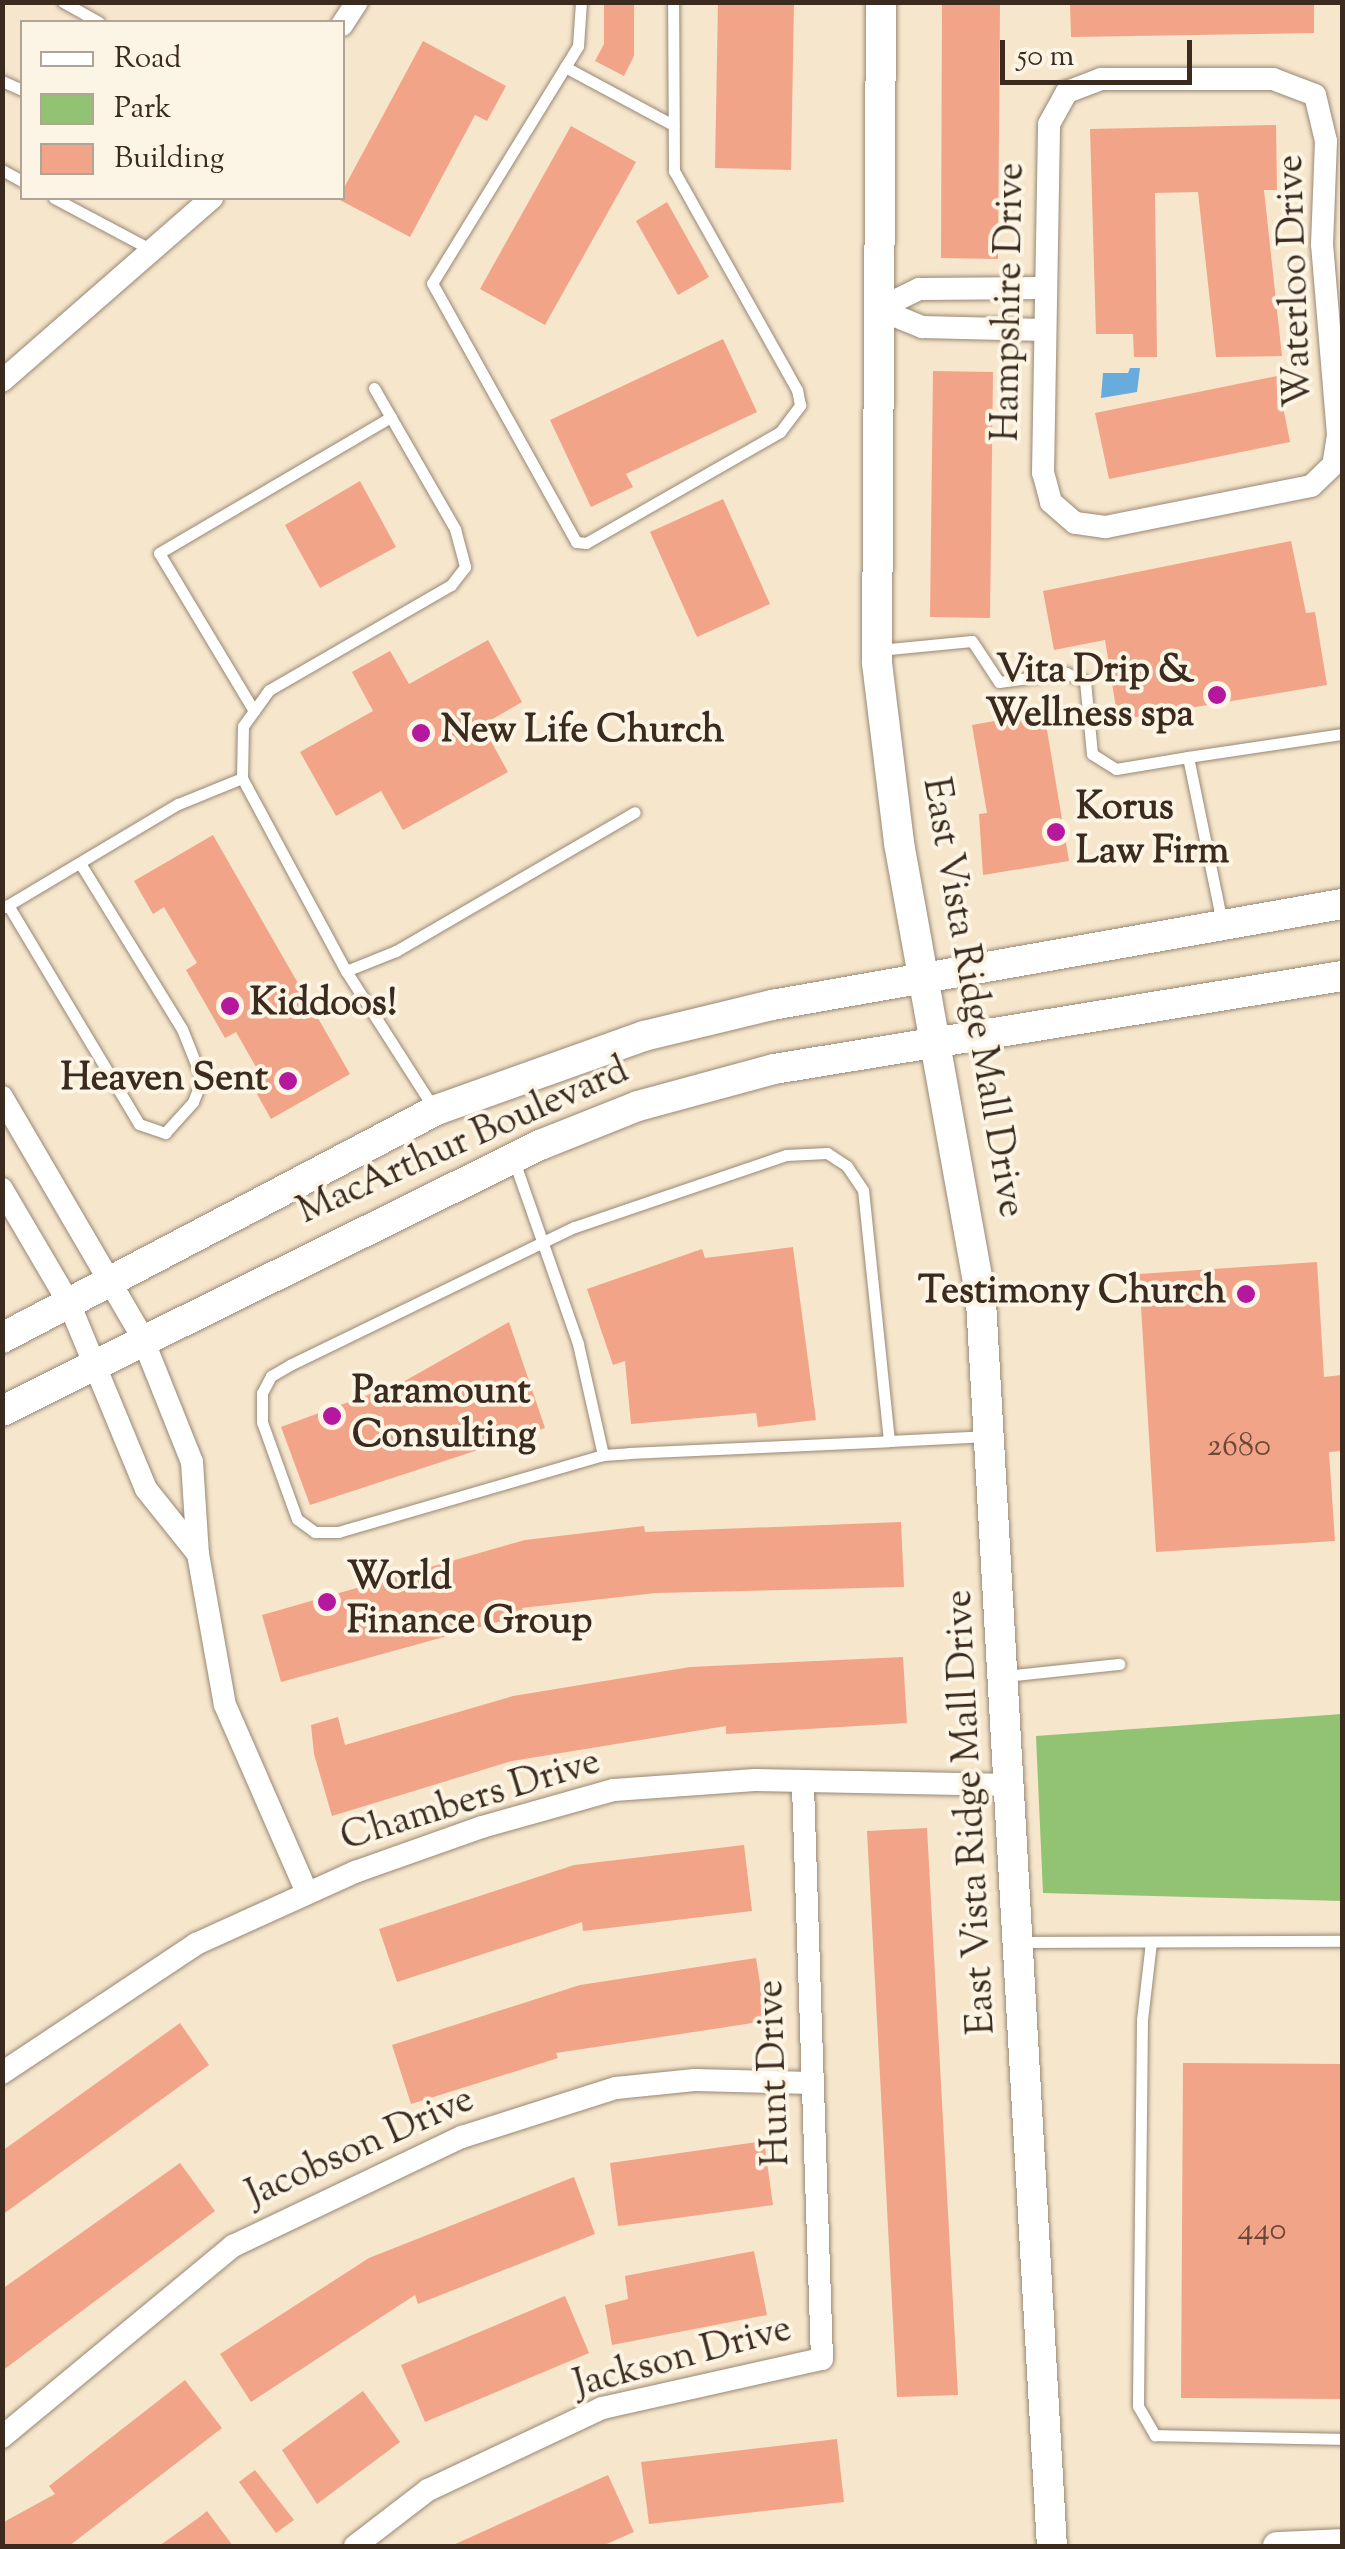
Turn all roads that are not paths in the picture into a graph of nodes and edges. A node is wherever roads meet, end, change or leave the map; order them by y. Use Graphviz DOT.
graph roads {
  1 [pos="63,2"];
  2 [pos="581,2"];
  3 [pos="673,2"];
  4 [pos="881,2"];
  5 [pos="94,20"];
  6 [pos="566,67"];
  7 [pos="1315,94"];
  8 [pos="673,125"];
  9 [pos="58,200"];
  10 [pos="210,200"];
  11 [pos="152,250"];
  12 [pos="1046,288"];
  13 [pos="878,309"];
  14 [pos="1046,330"];
  15 [pos="2,381"];
  16 [pos="374,388"];
  17 [pos="391,417"];
  18 [pos="1061,514"];
  19 [pos="877,650"];
  20 [pos="254,711"];
  21 [pos="1342,734"];
  22 [pos="1188,756"];
  23 [pos="242,778"];
  24 [pos="636,812"];
  25 [pos="80,862"];
  26 [pos="1342,904"];
  27 [pos="5,907"];
  28 [pos="1223,928"];
  29 [pos="346,971"];
  30 [pos="1342,976"];
  31 [pos="922,977"];
  32 [pos="936,1044"];
  33 [pos="2,1096"];
  34 [pos="436,1110"];
  35 [pos="512,1158"];
  36 [pos="2,1190"];
  37 [pos="543,1242"];
  38 [pos="109,1282"];
  39 [pos="69,1303"];
  40 [pos="142,1337"];
  41 [pos="2,1338"];
  42 [pos="94,1362"];
  43 [pos="2,1410"];
  44 [pos="993,1436"];
  45 [pos="890,1441"];
  46 [pos="603,1455"];
  47 [pos="198,1554"];
  48 [pos="1119,1664"];
  49 [pos="1006,1676"];
  50 [pos="802,1784"];
  51 [pos="1012,1785"];
  52 [pos="307,1893"];
  53 [pos="1342,1941"];
  54 [pos="1020,1942"];
  55 [pos="1151,1942"];
  56 [pos="2,2073"];
  57 [pos="812,2082"];
  58 [pos="822,2359"];
  59 [pos="2,2436"];
  60 [pos="1342,2439"];
  61 [pos="1342,2543"];
  62 [pos="355,2546"];
  63 [pos="1052,2546"];
  64 [pos="1278,2546"];
  1 -- 5 [label="lane"];
  2 -- 6 [label="lane"];
  3 -- 8 [label="lane"];
  4 -- 13 [label="main road, East Vista Ridge Mall Drive"];
  6 -- 8 [label="lane"];
  6 -- 8 [label="lane"];
  7 -- 12 [label="street, Hampshire Drive"];
  7 -- 18 [label="street, Waterloo Drive"];
  9 -- 11 [label="lane"];
  10 -- 11 [label="street"];
  11 -- 15 [label="street"];
  12 -- 13 [label="street"];
  12 -- 14 [label="street, Hampshire Drive"];
  13 -- 14 [label="street"];
  13 -- 19 [label="main road, East Vista Ridge Mall Drive"];
  14 -- 18 [label="street, Hampshire Drive"];
  16 -- 17 [label="lane"];
  17 -- 20 [label="lane"];
  17 -- 20 [label="lane"];
  19 -- 22 [label="lane"];
  19 -- 31 [label="main road, East Vista Ridge Mall Drive"];
  20 -- 23 [label="lane"];
  21 -- 22 [label="lane"];
  22 -- 28 [label="lane"];
  23 -- 25 [label="lane"];
  23 -- 29 [label="lane"];
  24 -- 29 [label="lane"];
  25 -- 27 [label="lane"];
  25 -- 27 [label="lane"];
  26 -- 28 [label="main road, MacArthur Boulevard"];
  28 -- 31 [label="main road, MacArthur Boulevard"];
  29 -- 34 [label="lane"];
  30 -- 32 [label="main road, MacArthur Boulevard"];
  31 -- 32 [label="main road, East Vista Ridge Mall Drive"];
  31 -- 34 [label="main road, MacArthur Boulevard"];
  32 -- 35 [label="main road, MacArthur Boulevard"];
  32 -- 44 [label="main road, East Vista Ridge Mall Drive"];
  33 -- 38 [label="street"];
  34 -- 38 [label="main road, MacArthur Boulevard"];
  35 -- 37 [label="lane"];
  35 -- 40 [label="main road, MacArthur Boulevard"];
  36 -- 39 [label="street"];
  37 -- 45 [label="lane"];
  37 -- 46 [label="lane"];
  37 -- 46 [label="lane"];
  38 -- 39 [label="main road, MacArthur Boulevard"];
  38 -- 40 [label="street"];
  39 -- 41 [label="main road, MacArthur Boulevard"];
  39 -- 42 [label="street"];
  40 -- 42 [label="main road, MacArthur Boulevard"];
  40 -- 47 [label="street"];
  42 -- 43 [label="main road, MacArthur Boulevard"];
  42 -- 47 [label="street"];
  44 -- 45 [label="lane"];
  44 -- 49 [label="main road, East Vista Ridge Mall Drive"];
  45 -- 46 [label="lane"];
  47 -- 52 [label="street"];
  48 -- 49 [label="lane"];
  49 -- 51 [label="main road, East Vista Ridge Mall Drive"];
  50 -- 51 [label="street, Chambers Drive"];
  50 -- 52 [label="street, Chambers Drive"];
  50 -- 57 [label="street, Hunt Drive"];
  51 -- 54 [label="main road, East Vista Ridge Mall Drive"];
  52 -- 56 [label="street, Chambers Drive"];
  53 -- 55 [label="lane"];
  54 -- 55 [label="lane"];
  54 -- 63 [label="main road, East Vista Ridge Mall Drive"];
  55 -- 60 [label="lane"];
  57 -- 58 [label="street, Hunt Drive"];
  57 -- 59 [label="street, Jacobson Drive"];
  58 -- 62 [label="street, Jackson Drive"];
  61 -- 64 [label="street"];
}
